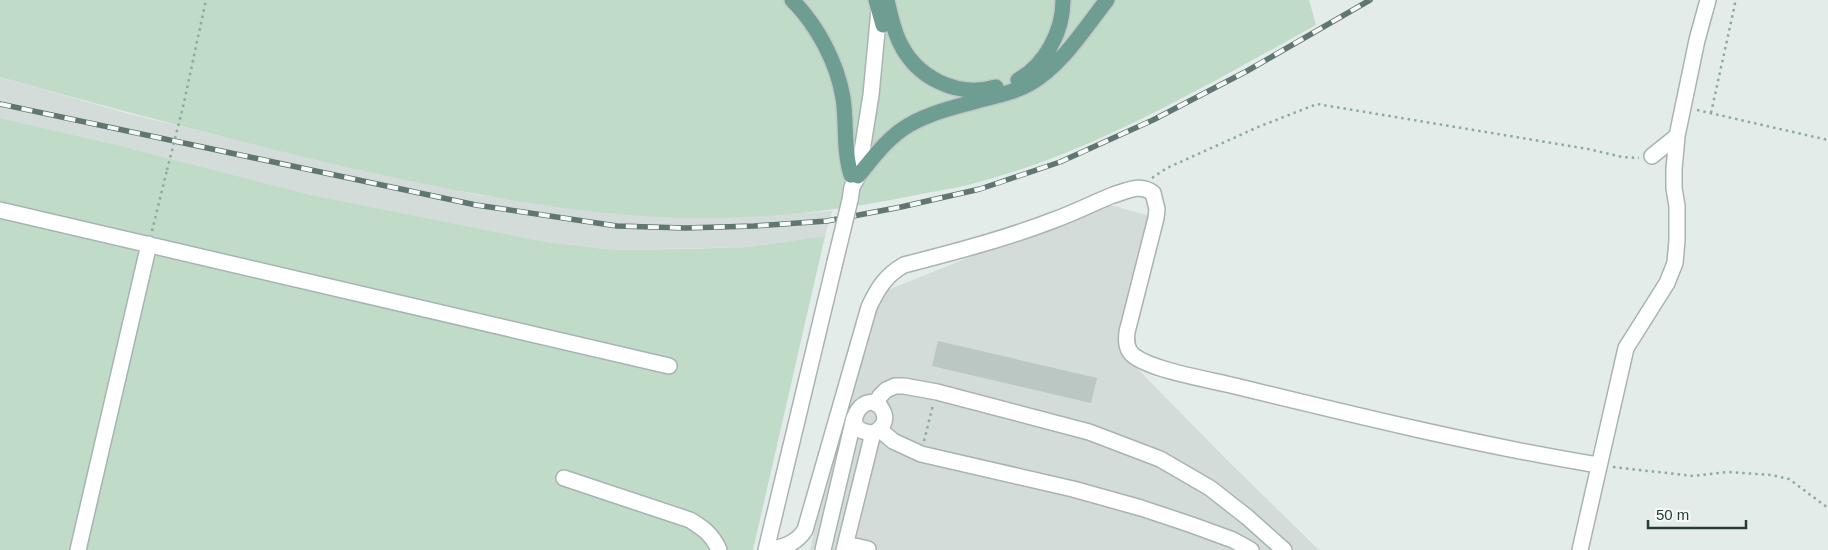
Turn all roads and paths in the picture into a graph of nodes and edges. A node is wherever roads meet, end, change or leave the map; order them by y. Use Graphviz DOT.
graph roads {
  1 [pos="206,0"];
  2 [pos="792,0"];
  3 [pos="1062,0"];
  4 [pos="1107,0"];
  5 [pos="1708,0"];
  6 [pos="1733,0"];
  7 [pos="878,2"];
  8 [pos="978,101"];
  9 [pos="1683,107"];
  10 [pos="1711,113"];
  11 [pos="1677,136"];
  12 [pos="1828,140"];
  13 [pos="1652,156"];
  14 [pos="853,185"];
  15 [pos="1136,188"];
  16 [pos="0,210"];
  17 [pos="149,244"];
  18 [pos="669,366"];
  19 [pos="937,392"];
  20 [pos="876,404"];
  21 [pos="854,418"];
  22 [pos="876,431"];
  23 [pos="920,454"];
  24 [pos="1598,465"];
  25 [pos="564,478"];
  26 [pos="1828,508"];
  27 [pos="845,547"];
  28 [pos="78,550"];
  29 [pos="719,550"];
  30 [pos="766,550"];
  31 [pos="823,550"];
  32 [pos="868,550"];
  33 [pos="1251,550"];
  34 [pos="1284,550"];
  35 [pos="1580,550"];
  1 -- 17 [label="path, bridge"];
  2 -- 14 [label="main road"];
  3 -- 7 [label="main road"];
  4 -- 8 [label="main road"];
  5 -- 9 [label="street"];
  6 -- 10 [label="path"];
  7 -- 8 [label="main road"];
  7 -- 14 [label="street"];
  8 -- 14 [label="main road"];
  9 -- 10 [label="path"];
  9 -- 11 [label="street"];
  10 -- 12 [label="path"];
  11 -- 13 [label="street"];
  11 -- 24 [label="street"];
  13 -- 15 [label="path"];
  14 -- 30 [label="street, bridge"];
  15 -- 24 [label="street"];
  15 -- 30 [label="street"];
  16 -- 17 [label="street"];
  17 -- 18 [label="street"];
  17 -- 28 [label="street"];
  19 -- 20 [label="street"];
  19 -- 23 [label="path"];
  19 -- 34 [label="street"];
  20 -- 21 [label="street"];
  20 -- 22 [label="street"];
  21 -- 22 [label="street"];
  21 -- 31 [label="street"];
  22 -- 23 [label="street"];
  22 -- 27 [label="street"];
  23 -- 33 [label="street"];
  24 -- 26 [label="path"];
  24 -- 35 [label="street"];
  25 -- 29 [label="street"];
  27 -- 32 [label="street"];
}
